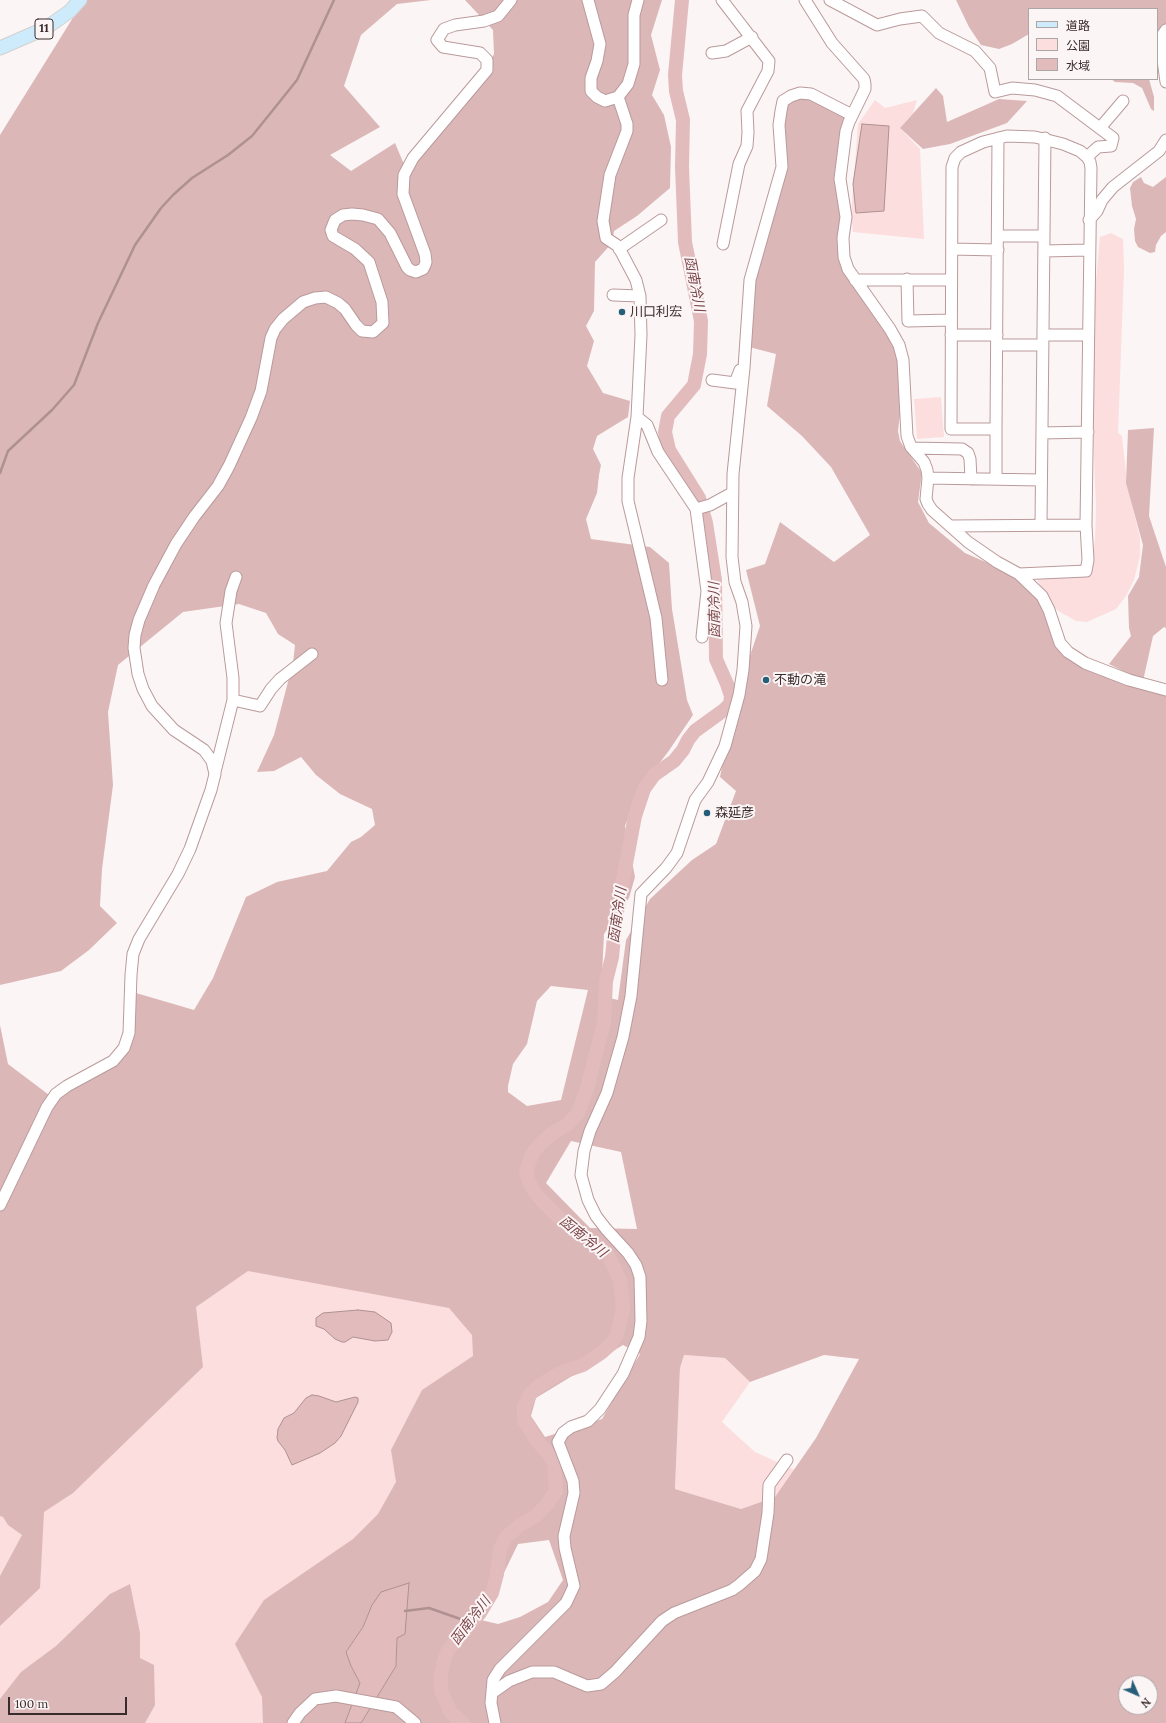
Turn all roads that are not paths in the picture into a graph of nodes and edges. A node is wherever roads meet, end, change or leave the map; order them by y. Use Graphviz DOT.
graph roads {
  1 [pos="80,0"];
  2 [pos="511,0"];
  3 [pos="588,0"];
  4 [pos="638,0"];
  5 [pos="722,0"];
  6 [pos="805,0"];
  7 [pos="830,0"];
  8 [pos="1166,30"];
  9 [pos="752,37"];
  10 [pos="0,48"];
  11 [pos="712,53"];
  12 [pos="1166,82"];
  13 [pos="618,97"];
  14 [pos="1123,101"];
  15 [pos="852,115"];
  16 [pos="1100,128"];
  17 [pos="998,138"];
  18 [pos="1045,138"];
  19 [pos="1166,140"];
  20 [pos="1087,157"];
  21 [pos="661,220"];
  22 [pos="1089,220"];
  23 [pos="998,236"];
  24 [pos="1044,236"];
  25 [pos="722,244"];
  26 [pos="619,249"];
  27 [pos="952,249"];
  28 [pos="998,250"];
  29 [pos="1089,250"];
  30 [pos="1044,251"];
  31 [pos="907,279"];
  32 [pos="855,280"];
  33 [pos="952,280"];
  34 [pos="613,295"];
  35 [pos="640,296"];
  36 [pos="951,320"];
  37 [pos="951,335"];
  38 [pos="1088,335"];
  39 [pos="997,340"];
  40 [pos="1043,340"];
  41 [pos="744,368"];
  42 [pos="712,380"];
  43 [pos="637,417"];
  44 [pos="996,429"];
  45 [pos="1088,432"];
  46 [pos="1042,433"];
  47 [pos="912,448"];
  48 [pos="928,478"];
  49 [pos="971,479"];
  50 [pos="996,479"];
  51 [pos="1040,480"];
  52 [pos="732,493"];
  53 [pos="696,509"];
  54 [pos="1041,525"];
  55 [pos="1086,525"];
  56 [pos="950,526"];
  57 [pos="1019,574"];
  58 [pos="236,577"];
  59 [pos="702,637"];
  60 [pos="312,654"];
  61 [pos="662,680"];
  62 [pos="1166,690"];
  63 [pos="233,700"];
  64 [pos="215,774"];
  65 [pos="0,1205"];
  66 [pos="787,1460"];
  67 [pos="492,1693"];
  68 [pos="293,1723"];
  69 [pos="415,1723"];
  70 [pos="495,1723"];
  1 -- 10 [label="main road, 11"];
  2 -- 64 [label="street"];
  3 -- 13 [label="street"];
  4 -- 13 [label="street"];
  5 -- 9 [label="street"];
  6 -- 15 [label="street"];
  7 -- 16 [label="street"];
  8 -- 12 [label="street"];
  9 -- 11 [label="street"];
  9 -- 25 [label="street"];
  13 -- 26 [label="street"];
  14 -- 16 [label="street"];
  15 -- 32 [label="street"];
  15 -- 41 [label="street"];
  16 -- 20 [label="street"];
  17 -- 18 [label="street"];
  17 -- 23 [label="street"];
  17 -- 27 [label="street"];
  18 -- 20 [label="street"];
  18 -- 24 [label="street"];
  19 -- 22 [label="street"];
  20 -- 22 [label="street"];
  21 -- 26 [label="street"];
  22 -- 29 [label="street"];
  23 -- 24 [label="street"];
  23 -- 28 [label="street"];
  24 -- 30 [label="street"];
  26 -- 35 [label="street"];
  27 -- 28 [label="street"];
  27 -- 33 [label="street"];
  28 -- 39 [label="street"];
  29 -- 30 [label="street"];
  29 -- 38 [label="street"];
  30 -- 40 [label="street"];
  31 -- 32 [label="street"];
  31 -- 33 [label="street"];
  31 -- 36 [label="street"];
  32 -- 47 [label="street"];
  33 -- 36 [label="street"];
  34 -- 35 [label="street"];
  35 -- 43 [label="street"];
  36 -- 37 [label="street"];
  37 -- 39 [label="street"];
  37 -- 44 [label="street"];
  38 -- 40 [label="street"];
  38 -- 45 [label="street"];
  39 -- 40 [label="street"];
  39 -- 44 [label="street"];
  40 -- 46 [label="street"];
  41 -- 42 [label="street"];
  41 -- 52 [label="street"];
  43 -- 53 [label="street"];
  43 -- 61 [label="street"];
  44 -- 50 [label="street"];
  45 -- 46 [label="street"];
  45 -- 55 [label="street"];
  46 -- 51 [label="street"];
  47 -- 48 [label="street"];
  47 -- 49 [label="street"];
  48 -- 49 [label="street"];
  48 -- 56 [label="street"];
  49 -- 50 [label="street"];
  50 -- 51 [label="street"];
  51 -- 54 [label="street"];
  52 -- 53 [label="street"];
  52 -- 67 [label="street"];
  53 -- 59 [label="street"];
  54 -- 55 [label="street"];
  54 -- 56 [label="street"];
  55 -- 57 [label="street"];
  56 -- 57 [label="street"];
  57 -- 62 [label="street"];
  58 -- 63 [label="street"];
  60 -- 63 [label="street"];
  63 -- 64 [label="street"];
  64 -- 65 [label="street"];
  66 -- 67 [label="street"];
  67 -- 70 [label="street"];
  68 -- 69 [label="street"];
}
